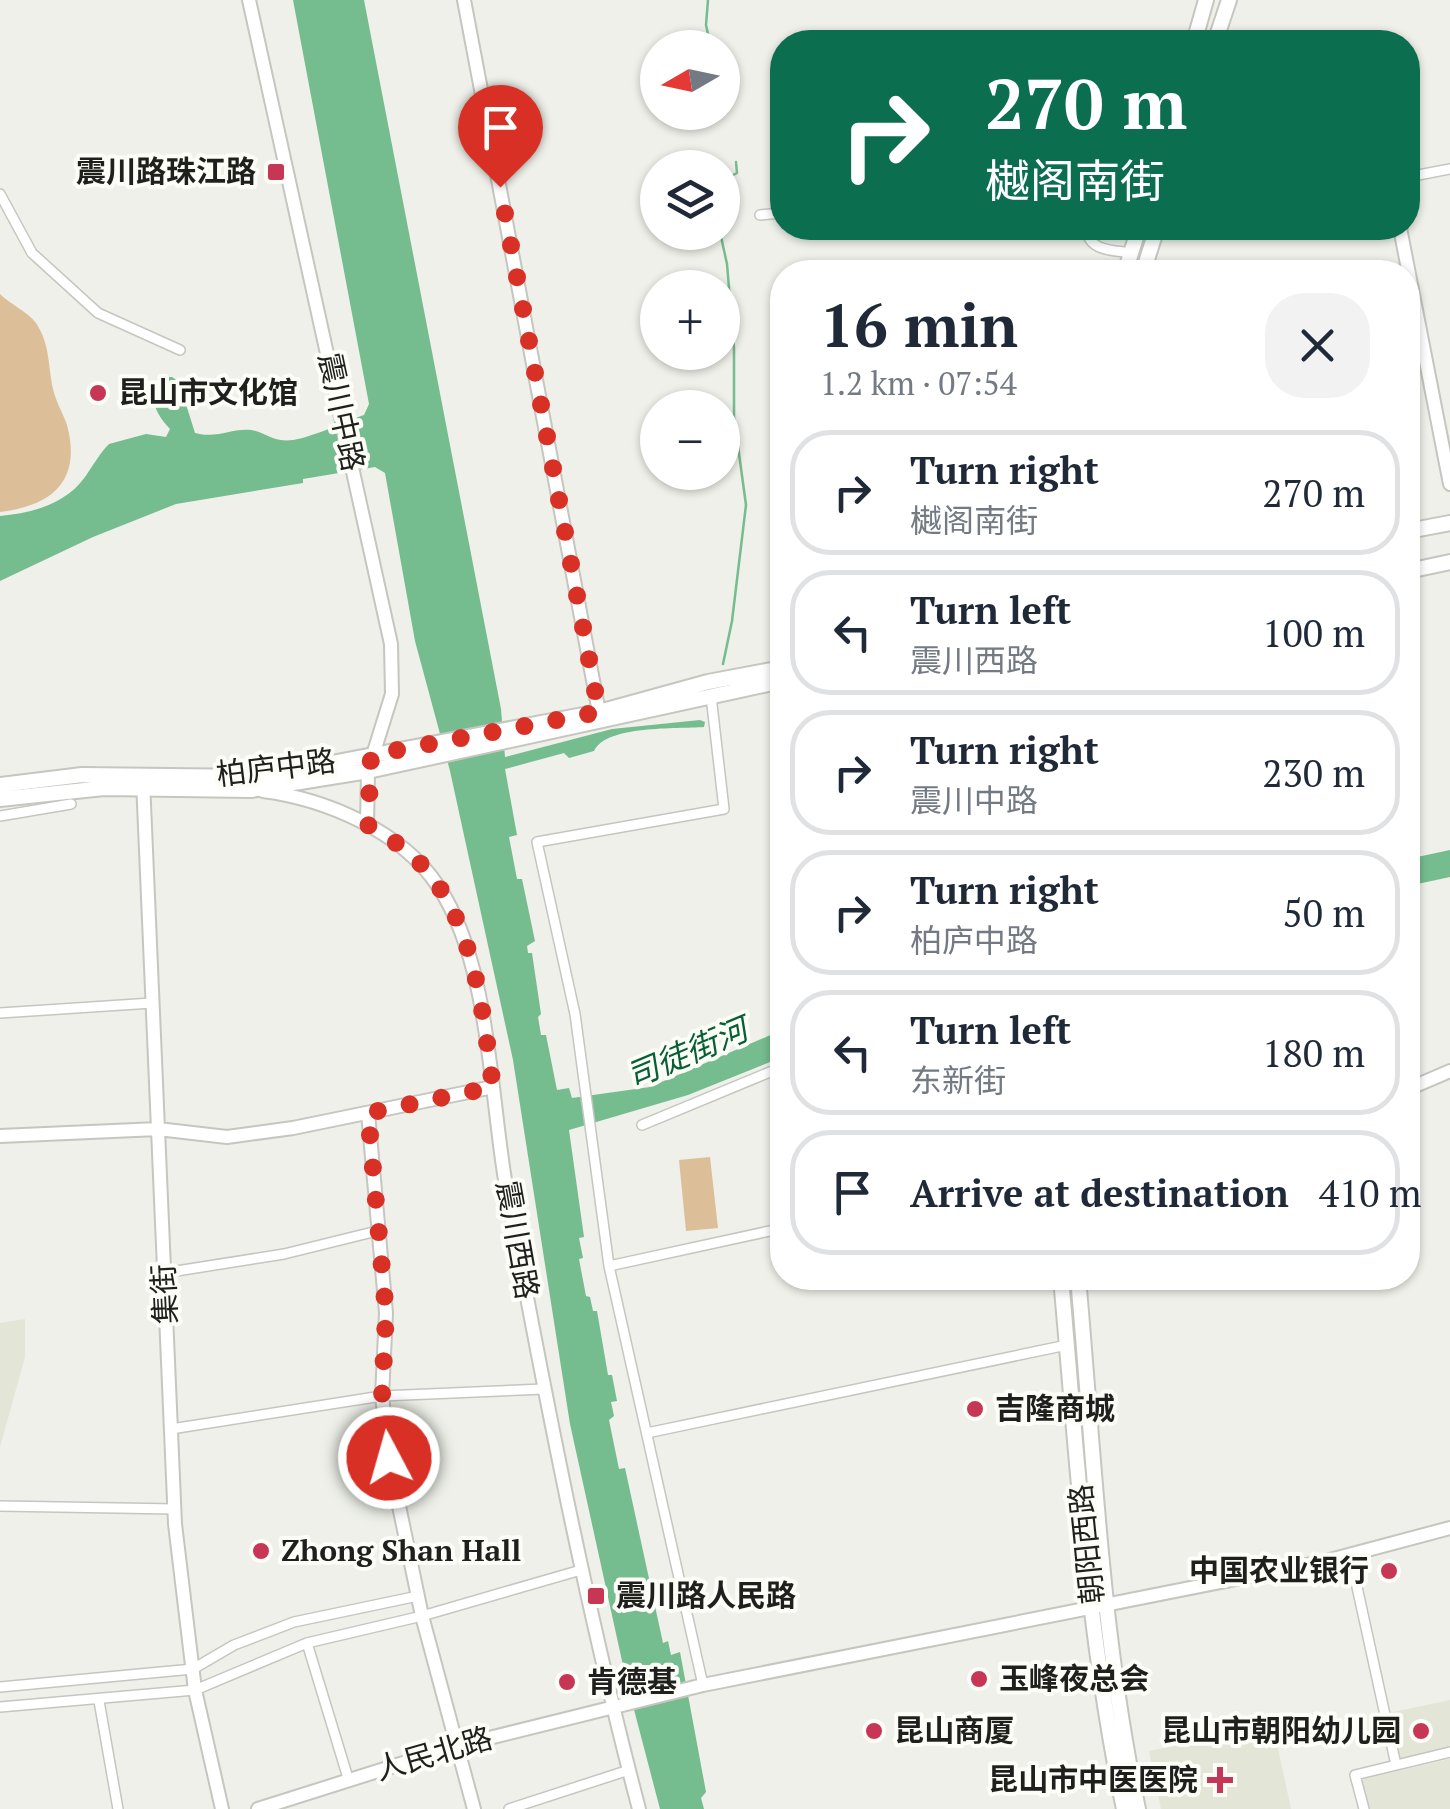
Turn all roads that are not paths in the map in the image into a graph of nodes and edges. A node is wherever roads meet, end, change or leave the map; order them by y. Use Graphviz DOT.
graph roads {
  1 [pos="249,0"];
  2 [pos="464,0"];
  3 [pos="1206,0"];
  4 [pos="1229,0"];
  5 [pos="1197,30"];
  6 [pos="1219,30"];
  7 [pos="1450,169"];
  8 [pos="1420,175"];
  9 [pos="0,194"];
  10 [pos="770,214"];
  11 [pos="760,215"];
  12 [pos="1089,240"];
  13 [pos="1136,240"];
  14 [pos="1132,253"];
  15 [pos="1130,260"];
  16 [pos="1420,330"];
  17 [pos="180,350"];
  18 [pos="1450,484"];
  19 [pos="1450,522"];
  20 [pos="1420,528"];
  21 [pos="1450,562"];
  22 [pos="1420,568"];
  23 [pos="770,670"];
  24 [pos="770,684"];
  25 [pos="711,696"];
  26 [pos="599,712"];
  27 [pos="529,730"];
  28 [pos="370,763"];
  29 [pos="143,783"];
  30 [pos="0,785"];
  31 [pos="251,790"];
  32 [pos="0,799"];
  33 [pos="71,804"];
  34 [pos="0,816"];
  35 [pos="368,825"];
  36 [pos="152,1003"];
  37 [pos="0,1013"];
  38 [pos="1450,1071"];
  39 [pos="770,1072"];
  40 [pos="1420,1084"];
  41 [pos="493,1087"];
  42 [pos="368,1113"];
  43 [pos="642,1125"];
  44 [pos="158,1129"];
  45 [pos="0,1136"];
  46 [pos="770,1231"];
  47 [pos="377,1232"];
  48 [pos="609,1266"];
  49 [pos="164,1272"];
  50 [pos="1062,1290"];
  51 [pos="1079,1290"];
  52 [pos="1067,1345"];
  53 [pos="544,1390"];
  54 [pos="382,1396"];
  55 [pos="171,1428"];
  56 [pos="647,1433"];
  57 [pos="0,1506"];
  58 [pos="175,1509"];
  59 [pos="1450,1528"];
  60 [pos="1350,1554"];
  61 [pos="581,1570"];
  62 [pos="418,1596"];
  63 [pos="1100,1605"];
  64 [pos="422,1616"];
  65 [pos="307,1642"];
  66 [pos="193,1669"];
  67 [pos="702,1686"];
  68 [pos="0,1687"];
  69 [pos="196,1690"];
  70 [pos="99,1701"];
  71 [pos="0,1707"];
  72 [pos="613,1707"];
  73 [pos="457,1746"];
  74 [pos="1450,1752"];
  75 [pos="1396,1765"];
  76 [pos="629,1770"];
  77 [pos="348,1778"];
  78 [pos="118,1809"];
  79 [pos="222,1809"];
  80 [pos="258,1809"];
  81 [pos="474,1809"];
  82 [pos="509,1809"];
  83 [pos="639,1809"];
  84 [pos="1124,1809"];
  85 [pos="1138,1809"];
  86 [pos="1364,1809"];
  1 -- 28 [label="street, 震川中路"];
  2 -- 26 [label="street"];
  3 -- 5 [label="main road"];
  4 -- 6 [label="main road"];
  7 -- 8 [label="street"];
  9 -- 17 [label="street"];
  10 -- 11 [label="street"];
  12 -- 14 [label="street"];
  13 -- 14 [label="main road"];
  14 -- 15 [label="main road"];
  16 -- 18 [label="street"];
  19 -- 20 [label="main road"];
  21 -- 22 [label="main road"];
  23 -- 26 [label="main road, 柏庐中路"];
  24 -- 25 [label="main road, 柏庐中路"];
  25 -- 27 [label="main road, 柏庐中路"];
  25 -- 48 [label="street"];
  26 -- 27 [label="main road, 柏庐中路"];
  27 -- 28 [label="main road, 柏庐中路"];
  28 -- 29 [label="main road, 柏庐中路"];
  28 -- 31 [label="main road, 柏庐中路"];
  28 -- 35 [label="street, 震川中路"];
  29 -- 30 [label="main road, 柏庐中路"];
  29 -- 31 [label="main road, 柏庐中路"];
  29 -- 32 [label="main road, 柏庐中路"];
  29 -- 36 [label="street, 集街"];
  31 -- 35 [label="street, 震川西路"];
  33 -- 34 [label="street"];
  35 -- 41 [label="street, 震川西路"];
  36 -- 37 [label="street"];
  36 -- 44 [label="street, 集街"];
  38 -- 40 [label="street"];
  39 -- 43 [label="street"];
  41 -- 42 [label="street"];
  41 -- 53 [label="street, 震川西路"];
  42 -- 44 [label="street"];
  42 -- 47 [label="street"];
  44 -- 45 [label="street"];
  44 -- 49 [label="street, 集街"];
  46 -- 48 [label="street"];
  47 -- 49 [label="street"];
  47 -- 54 [label="street"];
  48 -- 56 [label="street"];
  49 -- 55 [label="street, 集街"];
  50 -- 52 [label="main road, 朝阳西路"];
  51 -- 63 [label="main road, 朝阳西路"];
  52 -- 56 [label="street"];
  52 -- 63 [label="main road, 朝阳西路"];
  53 -- 54 [label="street"];
  53 -- 61 [label="street, 震川西路"];
  54 -- 55 [label="street"];
  54 -- 62 [label="street"];
  55 -- 58 [label="street, 集街"];
  56 -- 67 [label="street"];
  57 -- 58 [label="street"];
  58 -- 66 [label="street, 集街"];
  59 -- 60 [label="street, 人民北路"];
  60 -- 63 [label="street, 人民北路"];
  60 -- 75 [label="street"];
  61 -- 64 [label="street"];
  61 -- 72 [label="street, 震川西路"];
  62 -- 64 [label="street"];
  62 -- 66 [label="street"];
  63 -- 67 [label="street, 人民北路"];
  63 -- 84 [label="main road, 朝阳西路"];
  63 -- 85 [label="main road, 朝阳西路"];
  64 -- 65 [label="street"];
  64 -- 73 [label="street"];
  65 -- 69 [label="street"];
  65 -- 77 [label="street"];
  66 -- 68 [label="street"];
  66 -- 69 [label="street, 集街"];
  67 -- 72 [label="street, 人民北路"];
  69 -- 70 [label="street"];
  69 -- 79 [label="street, 集街"];
  70 -- 71 [label="street"];
  70 -- 78 [label="street"];
  72 -- 73 [label="street, 人民北路"];
  72 -- 76 [label="street, 震川西路"];
  73 -- 77 [label="street, 人民北路"];
  73 -- 81 [label="street"];
  74 -- 75 [label="street"];
  75 -- 86 [label="street"];
  76 -- 82 [label="street"];
  76 -- 83 [label="street, 震川西路"];
  77 -- 80 [label="street, 人民北路"];
}
